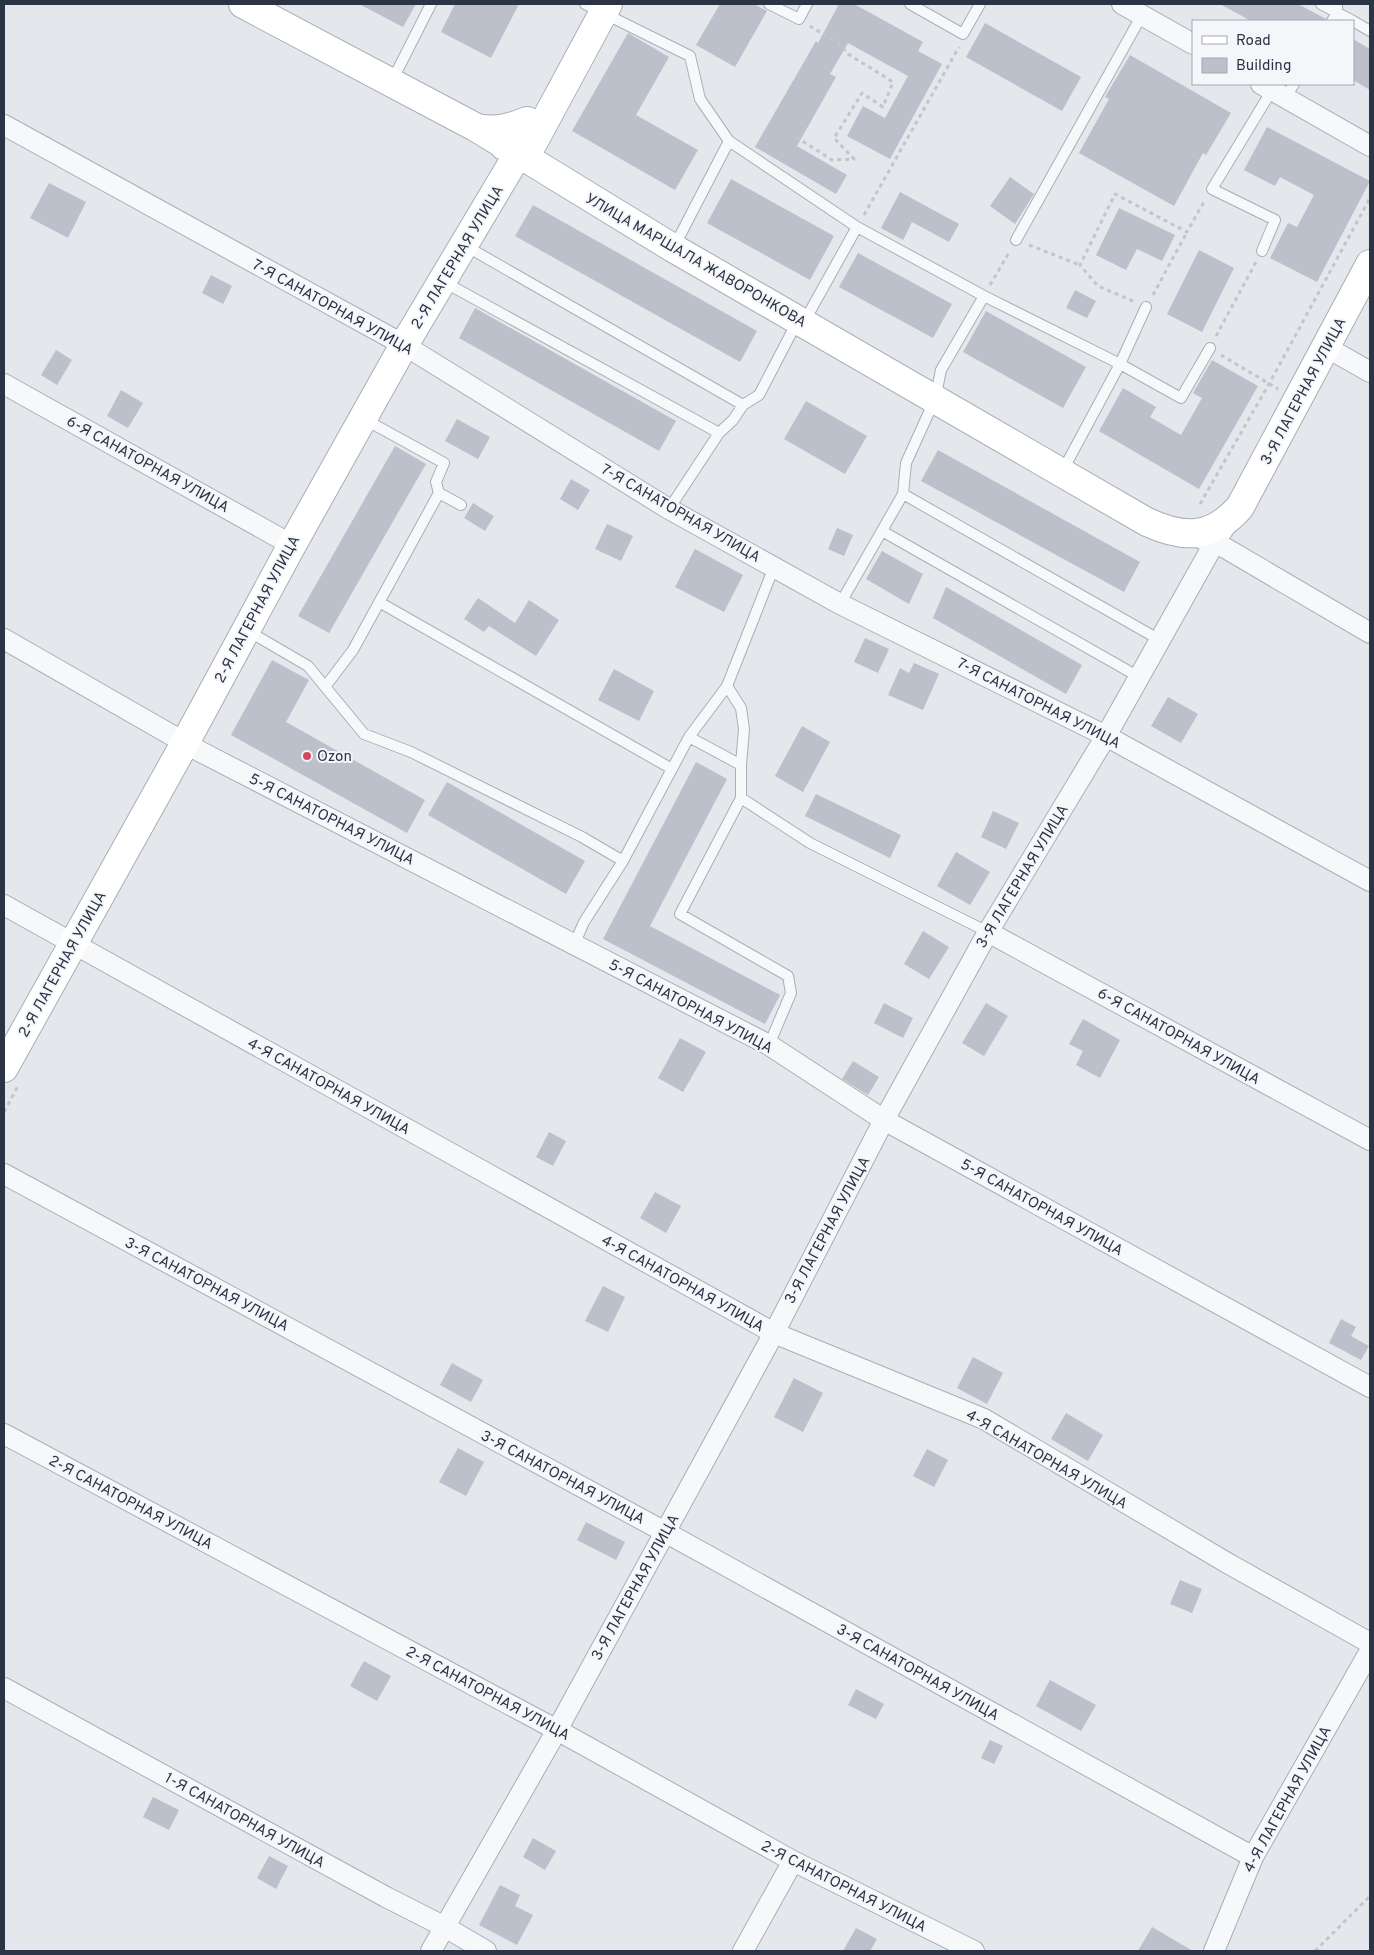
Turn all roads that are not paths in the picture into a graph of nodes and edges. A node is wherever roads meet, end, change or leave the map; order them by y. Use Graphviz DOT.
graph roads {
  1 [pos="243,4"];
  2 [pos="431,4"];
  3 [pos="769,4"];
  4 [pos="807,4"];
  5 [pos="910,4"];
  6 [pos="980,4"];
  7 [pos="1122,4"];
  8 [pos="1321,4"];
  9 [pos="596,6"];
  10 [pos="1335,13"];
  11 [pos="1142,15"];
  12 [pos="1351,20"];
  13 [pos="1354,22"];
  14 [pos="1370,31"];
  15 [pos="1192,43"];
  16 [pos="391,84"];
  17 [pos="1278,89"];
  18 [pos="527,121"];
  19 [pos="4,125"];
  20 [pos="477,128"];
  21 [pos="729,141"];
  22 [pos="1370,146"];
  23 [pos="513,149"];
  24 [pos="858,227"];
  25 [pos="1016,240"];
  26 [pos="464,245"];
  27 [pos="673,248"];
  28 [pos="1262,251"];
  29 [pos="1370,264"];
  30 [pos="443,282"];
  31 [pos="984,296"];
  32 [pos="1146,307"];
  33 [pos="801,322"];
  34 [pos="404,345"];
  35 [pos="1326,347"];
  36 [pos="1210,348"];
  37 [pos="1120,364"];
  38 [pos="1370,372"];
  39 [pos="4,384"];
  40 [pos="935,399"];
  41 [pos="743,405"];
  42 [pos="363,418"];
  43 [pos="719,433"];
  44 [pos="1062,472"];
  45 [pos="439,493"];
  46 [pos="904,494"];
  47 [pos="461,505"];
  48 [pos="669,509"];
  49 [pos="1232,515"];
  50 [pos="1147,522"];
  51 [pos="882,531"];
  52 [pos="1175,532"];
  53 [pos="1215,542"];
  54 [pos="292,545"];
  55 [pos="774,567"];
  56 [pos="379,602"];
  57 [pos="840,604"];
  58 [pos="246,630"];
  59 [pos="1370,633"];
  60 [pos="4,639"];
  61 [pos="1160,640"];
  62 [pos="1139,677"];
  63 [pos="727,686"];
  64 [pos="325,687"];
  65 [pos="1106,736"];
  66 [pos="689,737"];
  67 [pos="185,743"];
  68 [pos="741,765"];
  69 [pos="672,768"];
  70 [pos="742,798"];
  71 [pos="623,861"];
  72 [pos="1370,881"];
  73 [pos="4,905"];
  74 [pos="988,932"];
  75 [pos="73,943"];
  76 [pos="574,945"];
  77 [pos="769,1045"];
  78 [pos="4,1068"];
  79 [pos="884,1120"];
  80 [pos="1370,1140"];
  81 [pos="4,1174"];
  82 [pos="774,1333"];
  83 [pos="1370,1387"];
  84 [pos="4,1434"];
  85 [pos="665,1532"];
  86 [pos="1370,1643"];
  87 [pos="1370,1651"];
  88 [pos="4,1688"];
  89 [pos="557,1730"];
  90 [pos="1253,1856"];
  91 [pos="793,1862"];
  92 [pos="445,1927"];
  93 [pos="431,1951"];
  94 [pos="486,1951"];
  95 [pos="743,1951"];
  96 [pos="974,1951"];
  97 [pos="1214,1951"];
  1 -- 16 [label="main road, УЛИЦА МАРШАЛА ЖАВОРОНКОВА"];
  2 -- 16 [label="lane"];
  3 -- 4 [label="lane"];
  5 -- 6 [label="lane"];
  7 -- 11 [label="street"];
  8 -- 10 [label="lane"];
  9 -- 18 [label="main road"];
  9 -- 21 [label="lane"];
  9 -- 23 [label="main road, 2-Я ЛАГЕРНАЯ УЛИЦА"];
  10 -- 12 [label="lane"];
  11 -- 15 [label="street"];
  11 -- 25 [label="lane"];
  13 -- 14 [label="lane"];
  16 -- 20 [label="main road, УЛИЦА МАРШАЛА ЖАВОРОНКОВА"];
  17 -- 22 [label="street"];
  17 -- 28 [label="lane"];
  18 -- 20 [label="main road"];
  18 -- 23 [label="main road"];
  19 -- 34 [label="street, 7-Я САНАТОРНАЯ УЛИЦА"];
  20 -- 23 [label="main road, УЛИЦА МАРШАЛА ЖАВОРОНКОВА"];
  21 -- 24 [label="lane"];
  21 -- 27 [label="lane"];
  23 -- 26 [label="main road, 2-Я ЛАГЕРНАЯ УЛИЦА"];
  23 -- 27 [label="main road, УЛИЦА МАРШАЛА ЖАВОРОНКОВА"];
  24 -- 31 [label="lane"];
  24 -- 33 [label="lane"];
  26 -- 30 [label="main road, 2-Я ЛАГЕРНАЯ УЛИЦА"];
  26 -- 41 [label="lane"];
  27 -- 33 [label="main road, УЛИЦА МАРШАЛА ЖАВОРОНКОВА"];
  29 -- 35 [label="main road, 3-Я ЛАГЕРНАЯ УЛИЦА"];
  30 -- 34 [label="main road, 2-Я ЛАГЕРНАЯ УЛИЦА"];
  30 -- 43 [label="lane"];
  31 -- 37 [label="lane"];
  31 -- 40 [label="lane"];
  32 -- 37 [label="lane"];
  33 -- 40 [label="main road, УЛИЦА МАРШАЛА ЖАВОРОНКОВА"];
  33 -- 41 [label="lane"];
  34 -- 42 [label="main road, 2-Я ЛАГЕРНАЯ УЛИЦА"];
  34 -- 48 [label="street, 7-Я САНАТОРНАЯ УЛИЦА"];
  35 -- 38 [label="street"];
  35 -- 49 [label="main road, 3-Я ЛАГЕРНАЯ УЛИЦА"];
  36 -- 37 [label="lane"];
  37 -- 44 [label="lane"];
  39 -- 54 [label="street, 6-Я САНАТОРНАЯ УЛИЦА"];
  40 -- 44 [label="main road, УЛИЦА МАРШАЛА ЖАВОРОНКОВА"];
  40 -- 46 [label="lane"];
  41 -- 43 [label="lane"];
  42 -- 45 [label="lane"];
  42 -- 54 [label="main road, 2-Я ЛАГЕРНАЯ УЛИЦА"];
  43 -- 48 [label="lane"];
  44 -- 50 [label="main road, УЛИЦА МАРШАЛА ЖАВОРОНКОВА"];
  45 -- 47 [label="lane"];
  45 -- 56 [label="lane"];
  46 -- 51 [label="lane"];
  46 -- 61 [label="lane"];
  48 -- 55 [label="street, 7-Я САНАТОРНАЯ УЛИЦА"];
  49 -- 52 [label="main road, 3-Я ЛАГЕРНАЯ УЛИЦА"];
  49 -- 53 [label="street, 3-Я ЛАГЕРНАЯ УЛИЦА"];
  50 -- 52 [label="main road, 3-Я ЛАГЕРНАЯ УЛИЦА"];
  51 -- 57 [label="lane"];
  51 -- 62 [label="lane"];
  52 -- 53 [label="street"];
  53 -- 59 [label="street"];
  53 -- 61 [label="street, 3-Я ЛАГЕРНАЯ УЛИЦА"];
  54 -- 58 [label="main road, 2-Я ЛАГЕРНАЯ УЛИЦА"];
  55 -- 57 [label="street, 7-Я САНАТОРНАЯ УЛИЦА"];
  55 -- 63 [label="lane"];
  56 -- 64 [label="lane"];
  56 -- 69 [label="lane"];
  57 -- 65 [label="street, 7-Я САНАТОРНАЯ УЛИЦА"];
  58 -- 64 [label="lane"];
  58 -- 67 [label="main road, 2-Я ЛАГЕРНАЯ УЛИЦА"];
  60 -- 67 [label="street, 5-Я САНАТОРНАЯ УЛИЦА"];
  61 -- 62 [label="street, 3-Я ЛАГЕРНАЯ УЛИЦА"];
  62 -- 65 [label="street, 3-Я ЛАГЕРНАЯ УЛИЦА"];
  63 -- 66 [label="lane"];
  63 -- 68 [label="lane"];
  64 -- 71 [label="lane"];
  65 -- 72 [label="street, 7-Я САНАТОРНАЯ УЛИЦА"];
  65 -- 74 [label="street, 3-Я ЛАГЕРНАЯ УЛИЦА"];
  66 -- 68 [label="lane"];
  66 -- 69 [label="lane"];
  67 -- 75 [label="main road, 2-Я ЛАГЕРНАЯ УЛИЦА"];
  67 -- 76 [label="street, 5-Я САНАТОРНАЯ УЛИЦА"];
  68 -- 70 [label="lane"];
  69 -- 71 [label="lane"];
  70 -- 74 [label="lane"];
  70 -- 77 [label="lane"];
  71 -- 76 [label="lane"];
  73 -- 75 [label="street, 4-Я САНАТОРНАЯ УЛИЦА"];
  74 -- 79 [label="street, 3-Я ЛАГЕРНАЯ УЛИЦА"];
  74 -- 80 [label="street, 6-Я САНАТОРНАЯ УЛИЦА"];
  75 -- 78 [label="main road, 2-Я ЛАГЕРНАЯ УЛИЦА"];
  75 -- 82 [label="street, 4-Я САНАТОРНАЯ УЛИЦА"];
  76 -- 77 [label="street, 5-Я САНАТОРНАЯ УЛИЦА"];
  77 -- 79 [label="street, 5-Я САНАТОРНАЯ УЛИЦА"];
  79 -- 82 [label="street, 3-Я ЛАГЕРНАЯ УЛИЦА"];
  79 -- 83 [label="street, 5-Я САНАТОРНАЯ УЛИЦА"];
  81 -- 85 [label="street, 3-Я САНАТОРНАЯ УЛИЦА"];
  82 -- 85 [label="street, 3-Я ЛАГЕРНАЯ УЛИЦА"];
  82 -- 86 [label="street, 4-Я САНАТОРНАЯ УЛИЦА"];
  84 -- 89 [label="street, 2-Я САНАТОРНАЯ УЛИЦА"];
  85 -- 89 [label="street, 3-Я ЛАГЕРНАЯ УЛИЦА"];
  85 -- 90 [label="street, 3-Я САНАТОРНАЯ УЛИЦА"];
  87 -- 90 [label="street, 4-Я ЛАГЕРНАЯ УЛИЦА"];
  88 -- 92 [label="street, 1-Я САНАТОРНАЯ УЛИЦА"];
  89 -- 91 [label="street, 2-Я САНАТОРНАЯ УЛИЦА"];
  89 -- 92 [label="street, 3-Я ЛАГЕРНАЯ УЛИЦА"];
  90 -- 97 [label="street, 4-Я ЛАГЕРНАЯ УЛИЦА"];
  91 -- 95 [label="street"];
  91 -- 96 [label="street, 2-Я САНАТОРНАЯ УЛИЦА"];
  92 -- 93 [label="street, 3-Я ЛАГЕРНАЯ УЛИЦА"];
  92 -- 94 [label="street, 1-Я САНАТОРНАЯ УЛИЦА"];
}
